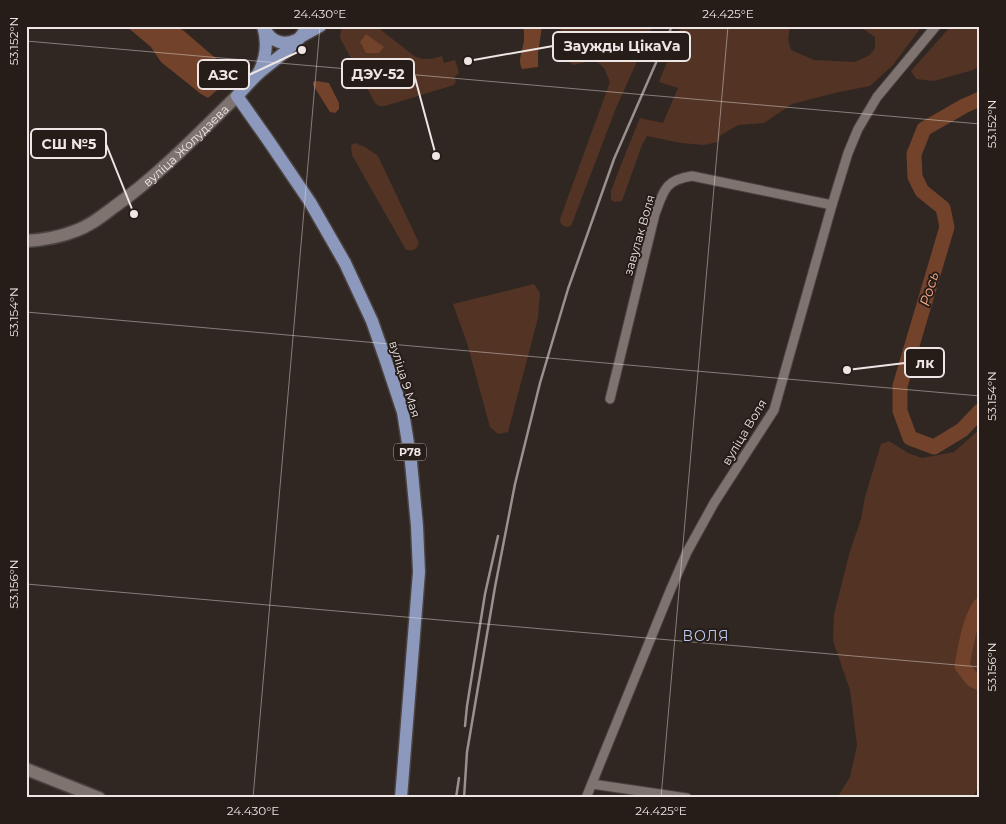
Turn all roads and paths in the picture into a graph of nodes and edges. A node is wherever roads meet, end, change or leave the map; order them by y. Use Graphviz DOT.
graph roads {
  1 [pos="320,26"];
  2 [pos="936,26"];
  3 [pos="264,28"];
  4 [pos="302,34"];
  5 [pos="258,74"];
  6 [pos="237,96"];
  7 [pos="832,206"];
  8 [pos="26,241"];
  9 [pos="610,399"];
  10 [pos="26,769"];
  11 [pos="592,784"];
  12 [pos="71,792"];
  13 [pos="99,798"];
  14 [pos="401,798"];
  15 [pos="586,798"];
  16 [pos="687,798"];
  1 -- 4 [label="main road"];
  2 -- 7 [label="street, вуліца Воля"];
  3 -- 4 [label="main road"];
  3 -- 5 [label="main road"];
  4 -- 5 [label="main road"];
  5 -- 6 [label="main road"];
  6 -- 8 [label="main road, вуліца Жолудзева"];
  6 -- 14 [label="main road, вуліца 9 Мая / Р78"];
  7 -- 9 [label="street, завулак Воля"];
  7 -- 11 [label="street, вуліца Воля"];
  10 -- 12 [label="main road"];
  11 -- 15 [label="street, вуліца Воля"];
  11 -- 16 [label="street"];
  12 -- 13 [label="main road"];
}
